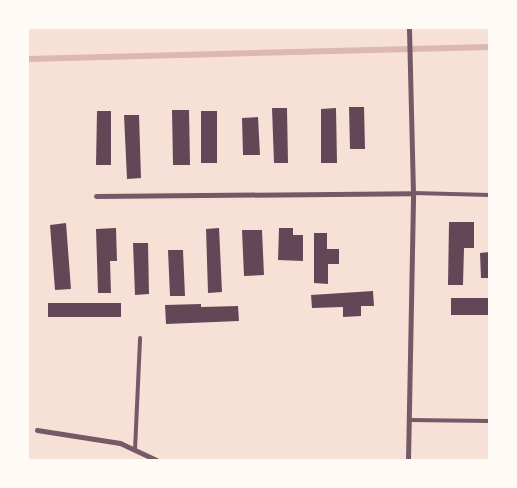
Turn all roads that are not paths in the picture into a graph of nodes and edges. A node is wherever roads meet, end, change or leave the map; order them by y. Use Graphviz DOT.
graph roads {
  1 [pos="409,28"];
  2 [pos="413,193"];
  3 [pos="490,195"];
  4 [pos="96,196"];
  5 [pos="140,338"];
  6 [pos="409,420"];
  7 [pos="490,421"];
  8 [pos="37,430"];
  9 [pos="135,450"];
  10 [pos="156,460"];
  11 [pos="408,460"];
  1 -- 2 [label="street"];
  2 -- 3 [label="lane"];
  2 -- 4 [label="street"];
  2 -- 6 [label="street"];
  5 -- 9 [label="lane"];
  6 -- 7 [label="lane"];
  6 -- 11 [label="street"];
  8 -- 9 [label="street"];
  9 -- 10 [label="street"];
}
